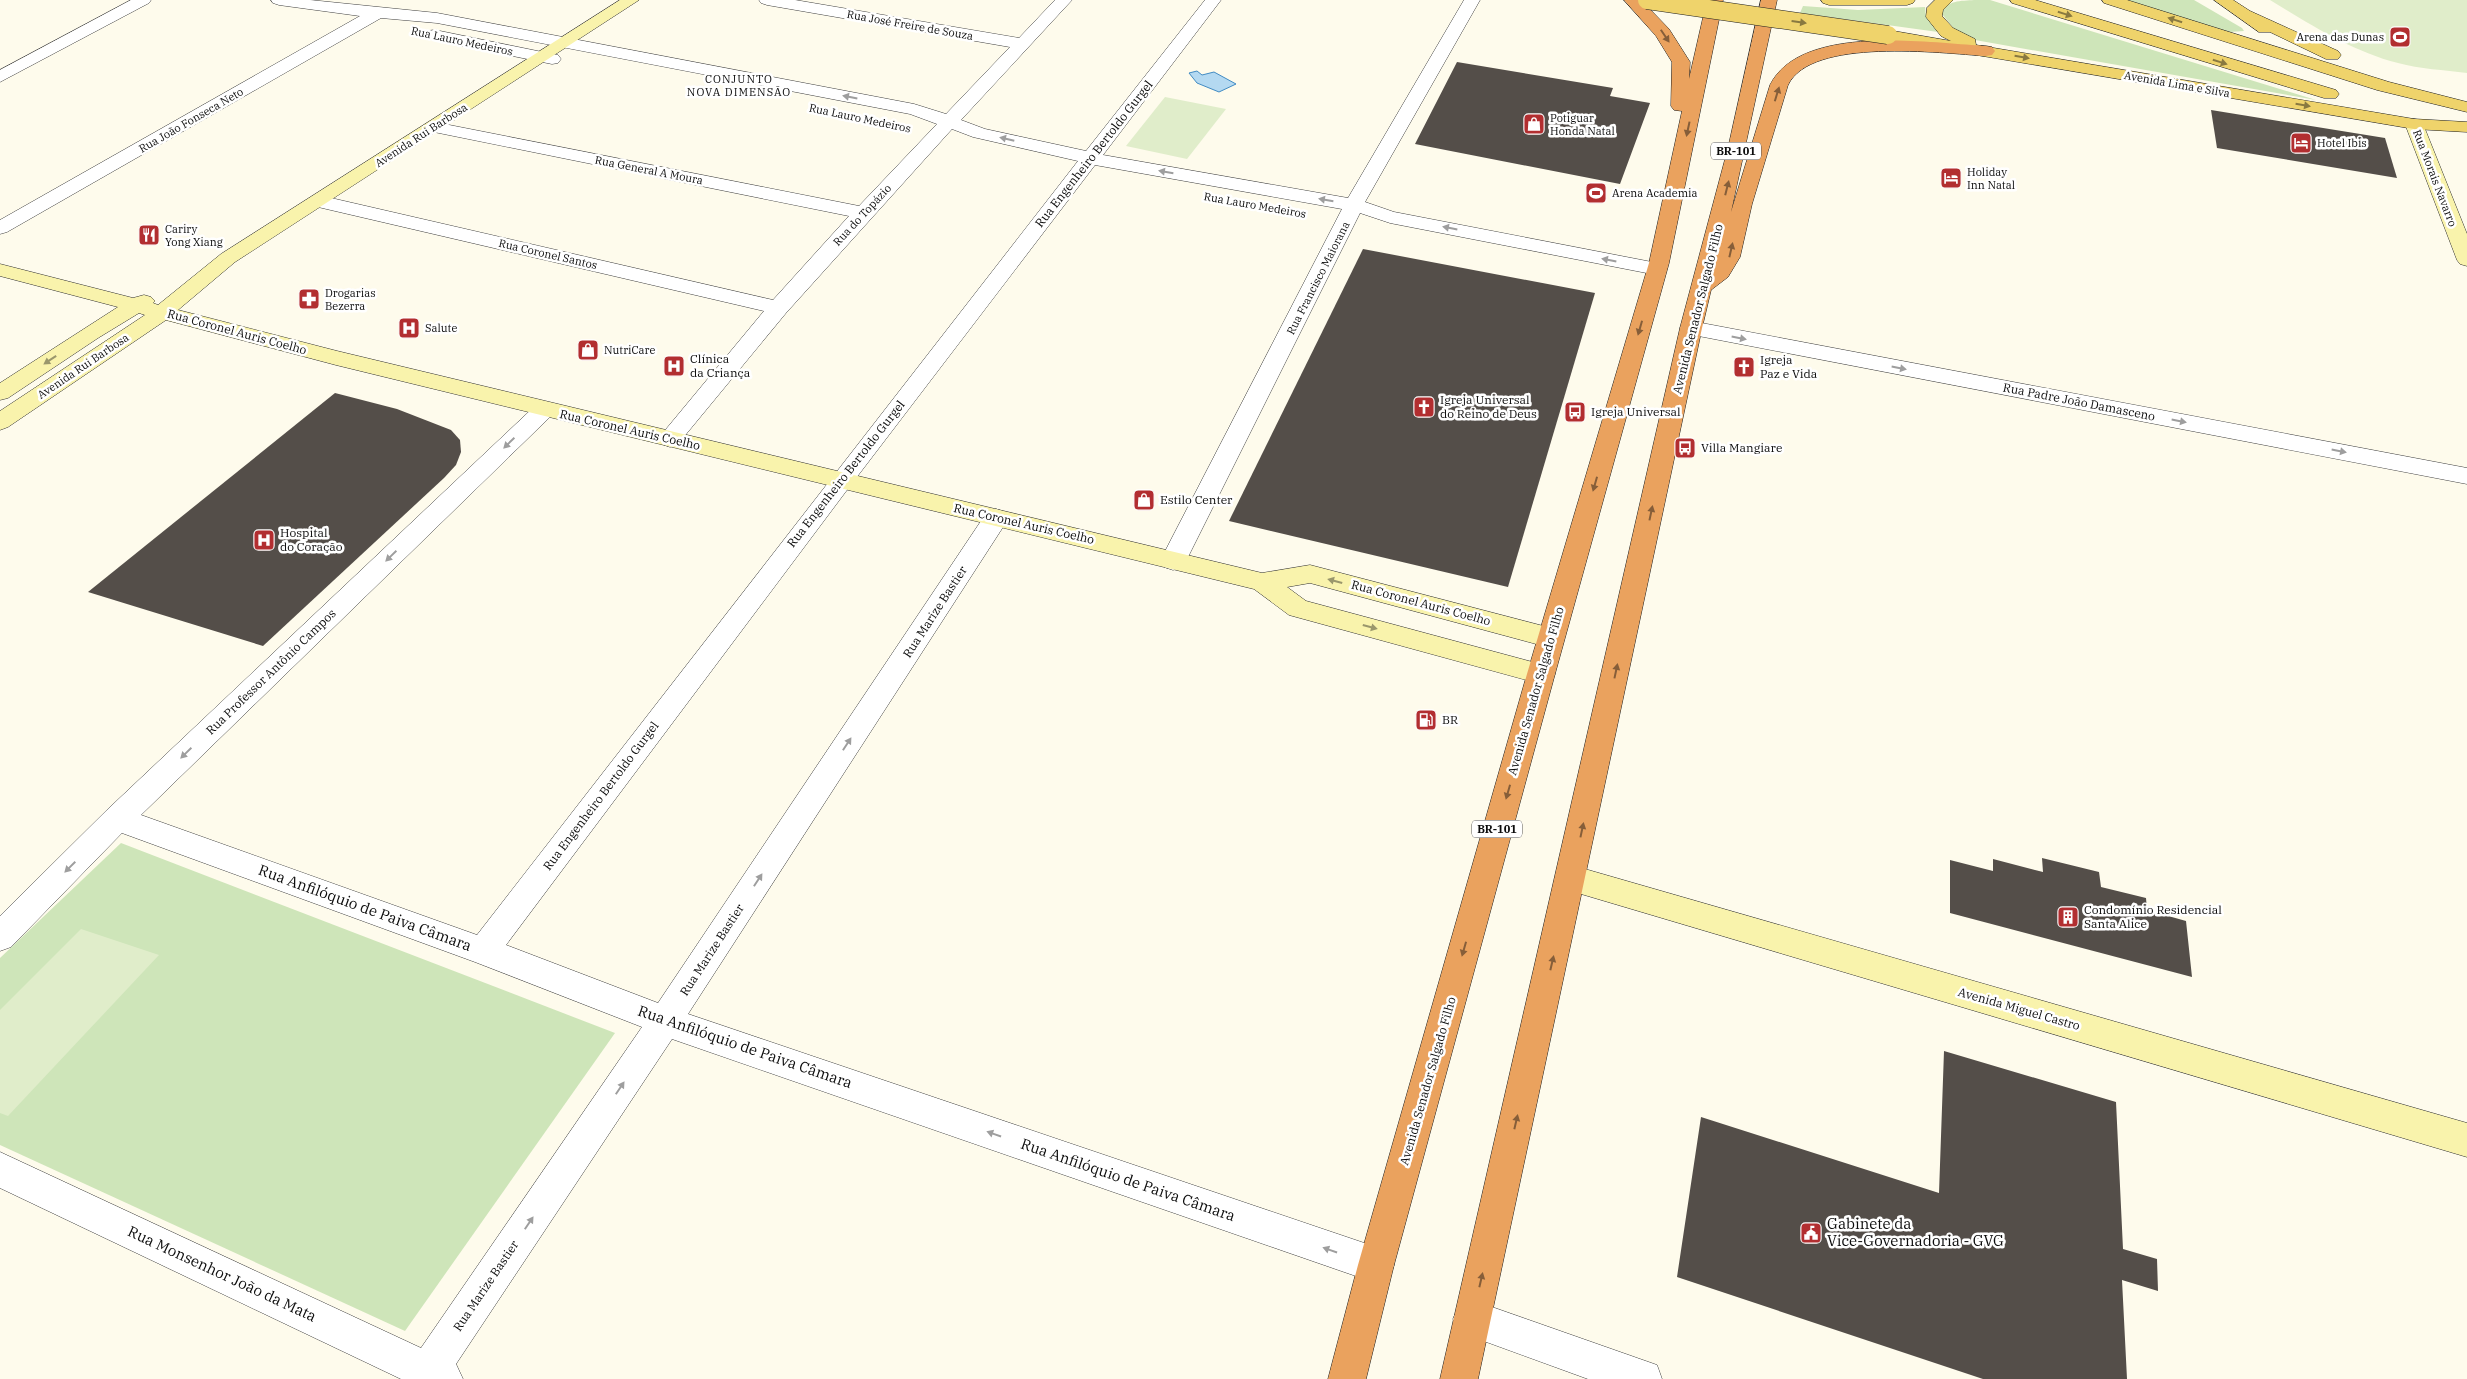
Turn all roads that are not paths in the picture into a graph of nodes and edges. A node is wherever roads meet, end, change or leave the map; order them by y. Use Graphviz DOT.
graph roads {
  1 [pos="143,0"];
  2 [pos="279,0"];
  3 [pos="631,0"];
  4 [pos="767,0"];
  5 [pos="1064,0"];
  6 [pos="1214,0"];
  7 [pos="1472,0"];
  8 [pos="1632,0"];
  9 [pos="1647,0"];
  10 [pos="1715,0"];
  11 [pos="1785,0"];
  12 [pos="1829,0"];
  13 [pos="1907,0"];
  14 [pos="1945,0"];
  15 [pos="2018,0"];
  16 [pos="2110,0"];
  17 [pos="2222,0"];
  18 [pos="1769,5"];
  19 [pos="373,16"];
  20 [pos="2250,16"];
  21 [pos="1761,36"];
  22 [pos="565,42"];
  23 [pos="1023,44"];
  24 [pos="1992,52"];
  25 [pos="542,57"];
  26 [pos="571,63"];
  27 [pos="2338,72"];
  28 [pos="0,77"];
  29 [pos="2467,94"];
  30 [pos="2467,107"];
  31 [pos="950,122"];
  32 [pos="2414,124"];
  33 [pos="2467,125"];
  34 [pos="434,127"];
  35 [pos="928,133"];
  36 [pos="1085,166"];
  37 [pos="318,201"];
  38 [pos="1270,208"];
  39 [pos="863,213"];
  40 [pos="1342,215"];
  41 [pos="0,228"];
  42 [pos="2467,260"];
  43 [pos="1658,266"];
  44 [pos="0,270"];
  45 [pos="210,271"];
  46 [pos="1702,287"];
  47 [pos="134,305"];
  48 [pos="778,308"];
  49 [pos="162,313"];
  50 [pos="1691,328"];
  51 [pos="0,393"];
  52 [pos="544,410"];
  53 [pos="0,422"];
  54 [pos="670,439"];
  55 [pos="2467,476"];
  56 [pos="841,480"];
  57 [pos="996,518"];
  58 [pos="1173,561"];
  59 [pos="1262,582"];
  60 [pos="1551,638"];
  61 [pos="1541,674"];
  62 [pos="117,819"];
  63 [pos="1571,878"];
  64 [pos="0,937"];
  65 [pos="483,951"];
  66 [pos="665,1021"];
  67 [pos="2467,1140"];
  68 [pos="0,1170"];
  69 [pos="1376,1266"];
  70 [pos="1472,1319"];
  71 [pos="432,1376"];
  72 [pos="1348,1379"];
  73 [pos="1459,1379"];
  74 [pos="1643,1379"];
  1 -- 28 [label="street"];
  2 -- 19 [label="street, Rua Lauro Medeiros"];
  3 -- 22 [label="main road, Avenida Rui Barbosa"];
  4 -- 23 [label="street, Rua José Freire de Souza"];
  5 -- 23 [label="street, Rua do Topázio"];
  6 -- 36 [label="street, Rua Engenheiro Bertoldo Gurgel"];
  7 -- 40 [label="street, Rua Francisco Maiorana"];
  8 -- 43 [label="highway, one-way"];
  9 -- 24 [label="main road, Avenida Lima e Silva, one-way, bridge"];
  10 -- 43 [label="highway, Avenida Senador Salgado Filho / BR-101, one-way"];
  11 -- 21 [label="highway"];
  12 -- 13 [label="main road"];
  14 -- 24 [label="main road"];
  15 -- 33 [label="main road, one-way"];
  27 -- 16 [label="main road, one-way"];
  17 -- 20 [label="main road"];
  18 -- 21 [label="highway, Avenida Senador Salgado Filho / BR-101"];
  19 -- 22 [label="street, Rua Lauro Medeiros"];
  19 -- 25 [label="street, Rua Lauro Medeiros"];
  19 -- 41 [label="street, Rua João Fonseca Neto"];
  20 -- 27 [label="main road"];
  20 -- 29 [label="main road"];
  46 -- 21 [label="highway, Avenida Senador Salgado Filho / BR-101, one-way"];
  22 -- 25 [label="main road, Avenida Rui Barbosa"];
  31 -- 22 [label="street, Rua Lauro Medeiros, one-way"];
  23 -- 31 [label="street, Rua do Topázio"];
  24 -- 32 [label="main road, Avenida Lima e Silva, one-way"];
  46 -- 24 [label="highway, one-way"];
  25 -- 26 [label="street, Rua Lauro Medeiros"];
  25 -- 34 [label="main road, Avenida Rui Barbosa"];
  27 -- 30 [label="main road"];
  31 -- 35 [label="street, Rua do Topázio"];
  36 -- 31 [label="street, Rua Lauro Medeiros, one-way"];
  32 -- 33 [label="main road, Avenida Lima e Silva"];
  32 -- 42 [label="main road, Rua Morais Navarro"];
  34 -- 37 [label="main road, Avenida Rui Barbosa"];
  34 -- 39 [label="street, Rua General A Moura"];
  35 -- 36 [label="street, Rua Lauro Medeiros"];
  35 -- 39 [label="street, Rua do Topázio"];
  36 -- 38 [label="street, Rua Lauro Medeiros"];
  40 -- 36 [label="street, Rua Lauro Medeiros, one-way"];
  36 -- 56 [label="street, Rua Engenheiro Bertoldo Gurgel"];
  37 -- 45 [label="main road, Avenida Rui Barbosa"];
  37 -- 48 [label="street, Rua Coronel Santos"];
  39 -- 48 [label="street, Rua do Topázio"];
  43 -- 40 [label="street, Rua Lauro Medeiros, one-way"];
  40 -- 58 [label="street, Rua Francisco Maiorana"];
  43 -- 60 [label="highway, Avenida Senador Salgado Filho / BR-101, one-way"];
  44 -- 47 [label="main road, Rua Coronel Auris Coelho"];
  45 -- 47 [label="main road, Avenida Rui Barbosa"];
  45 -- 49 [label="main road, Avenida Rui Barbosa"];
  46 -- 50 [label="highway, Avenida Senador Salgado Filho / BR-101"];
  47 -- 49 [label="main road, Rua Coronel Auris Coelho"];
  47 -- 51 [label="main road, Avenida Rui Barbosa, one-way"];
  48 -- 54 [label="street, Rua do Topázio"];
  49 -- 52 [label="main road, Rua Coronel Auris Coelho"];
  49 -- 53 [label="main road, Avenida Rui Barbosa"];
  50 -- 55 [label="street, Rua Padre João Damasceno, one-way"];
  63 -- 50 [label="highway, Avenida Senador Salgado Filho / BR-101, one-way"];
  52 -- 54 [label="main road, Rua Coronel Auris Coelho"];
  52 -- 62 [label="street, Rua Professor Antônio Campos, one-way"];
  54 -- 56 [label="main road, Rua Coronel Auris Coelho"];
  56 -- 57 [label="main road, Rua Coronel Auris Coelho"];
  56 -- 65 [label="street, Rua Engenheiro Bertoldo Gurgel"];
  57 -- 58 [label="main road, Rua Coronel Auris Coelho"];
  66 -- 57 [label="street, Rua Marize Bastier, one-way"];
  58 -- 59 [label="main road, Rua Coronel Auris Coelho"];
  60 -- 59 [label="main road, Rua Coronel Auris Coelho, one-way"];
  59 -- 61 [label="main road, Rua Coronel Auris Coelho, one-way"];
  60 -- 61 [label="highway, Avenida Senador Salgado Filho / BR-101"];
  61 -- 69 [label="highway, Avenida Senador Salgado Filho / BR-101, one-way"];
  62 -- 64 [label="street, Rua Professor Antônio Campos, one-way"];
  62 -- 65 [label="street, Rua Anfilóquio de Paiva Câmara"];
  63 -- 67 [label="main road, Avenida Miguel Castro"];
  70 -- 63 [label="highway, Avenida Senador Salgado Filho / BR-101, one-way"];
  65 -- 66 [label="street, Rua Anfilóquio de Paiva Câmara"];
  69 -- 66 [label="street, Rua Anfilóquio de Paiva Câmara, one-way"];
  71 -- 66 [label="street, Rua Marize Bastier, one-way"];
  68 -- 71 [label="street, Rua Monsenhor João da Mata"];
  69 -- 72 [label="highway, Avenida Senador Salgado Filho / BR-101"];
  70 -- 73 [label="highway, Avenida Senador Salgado Filho / BR-101"];
  70 -- 74 [label="street"];
}
